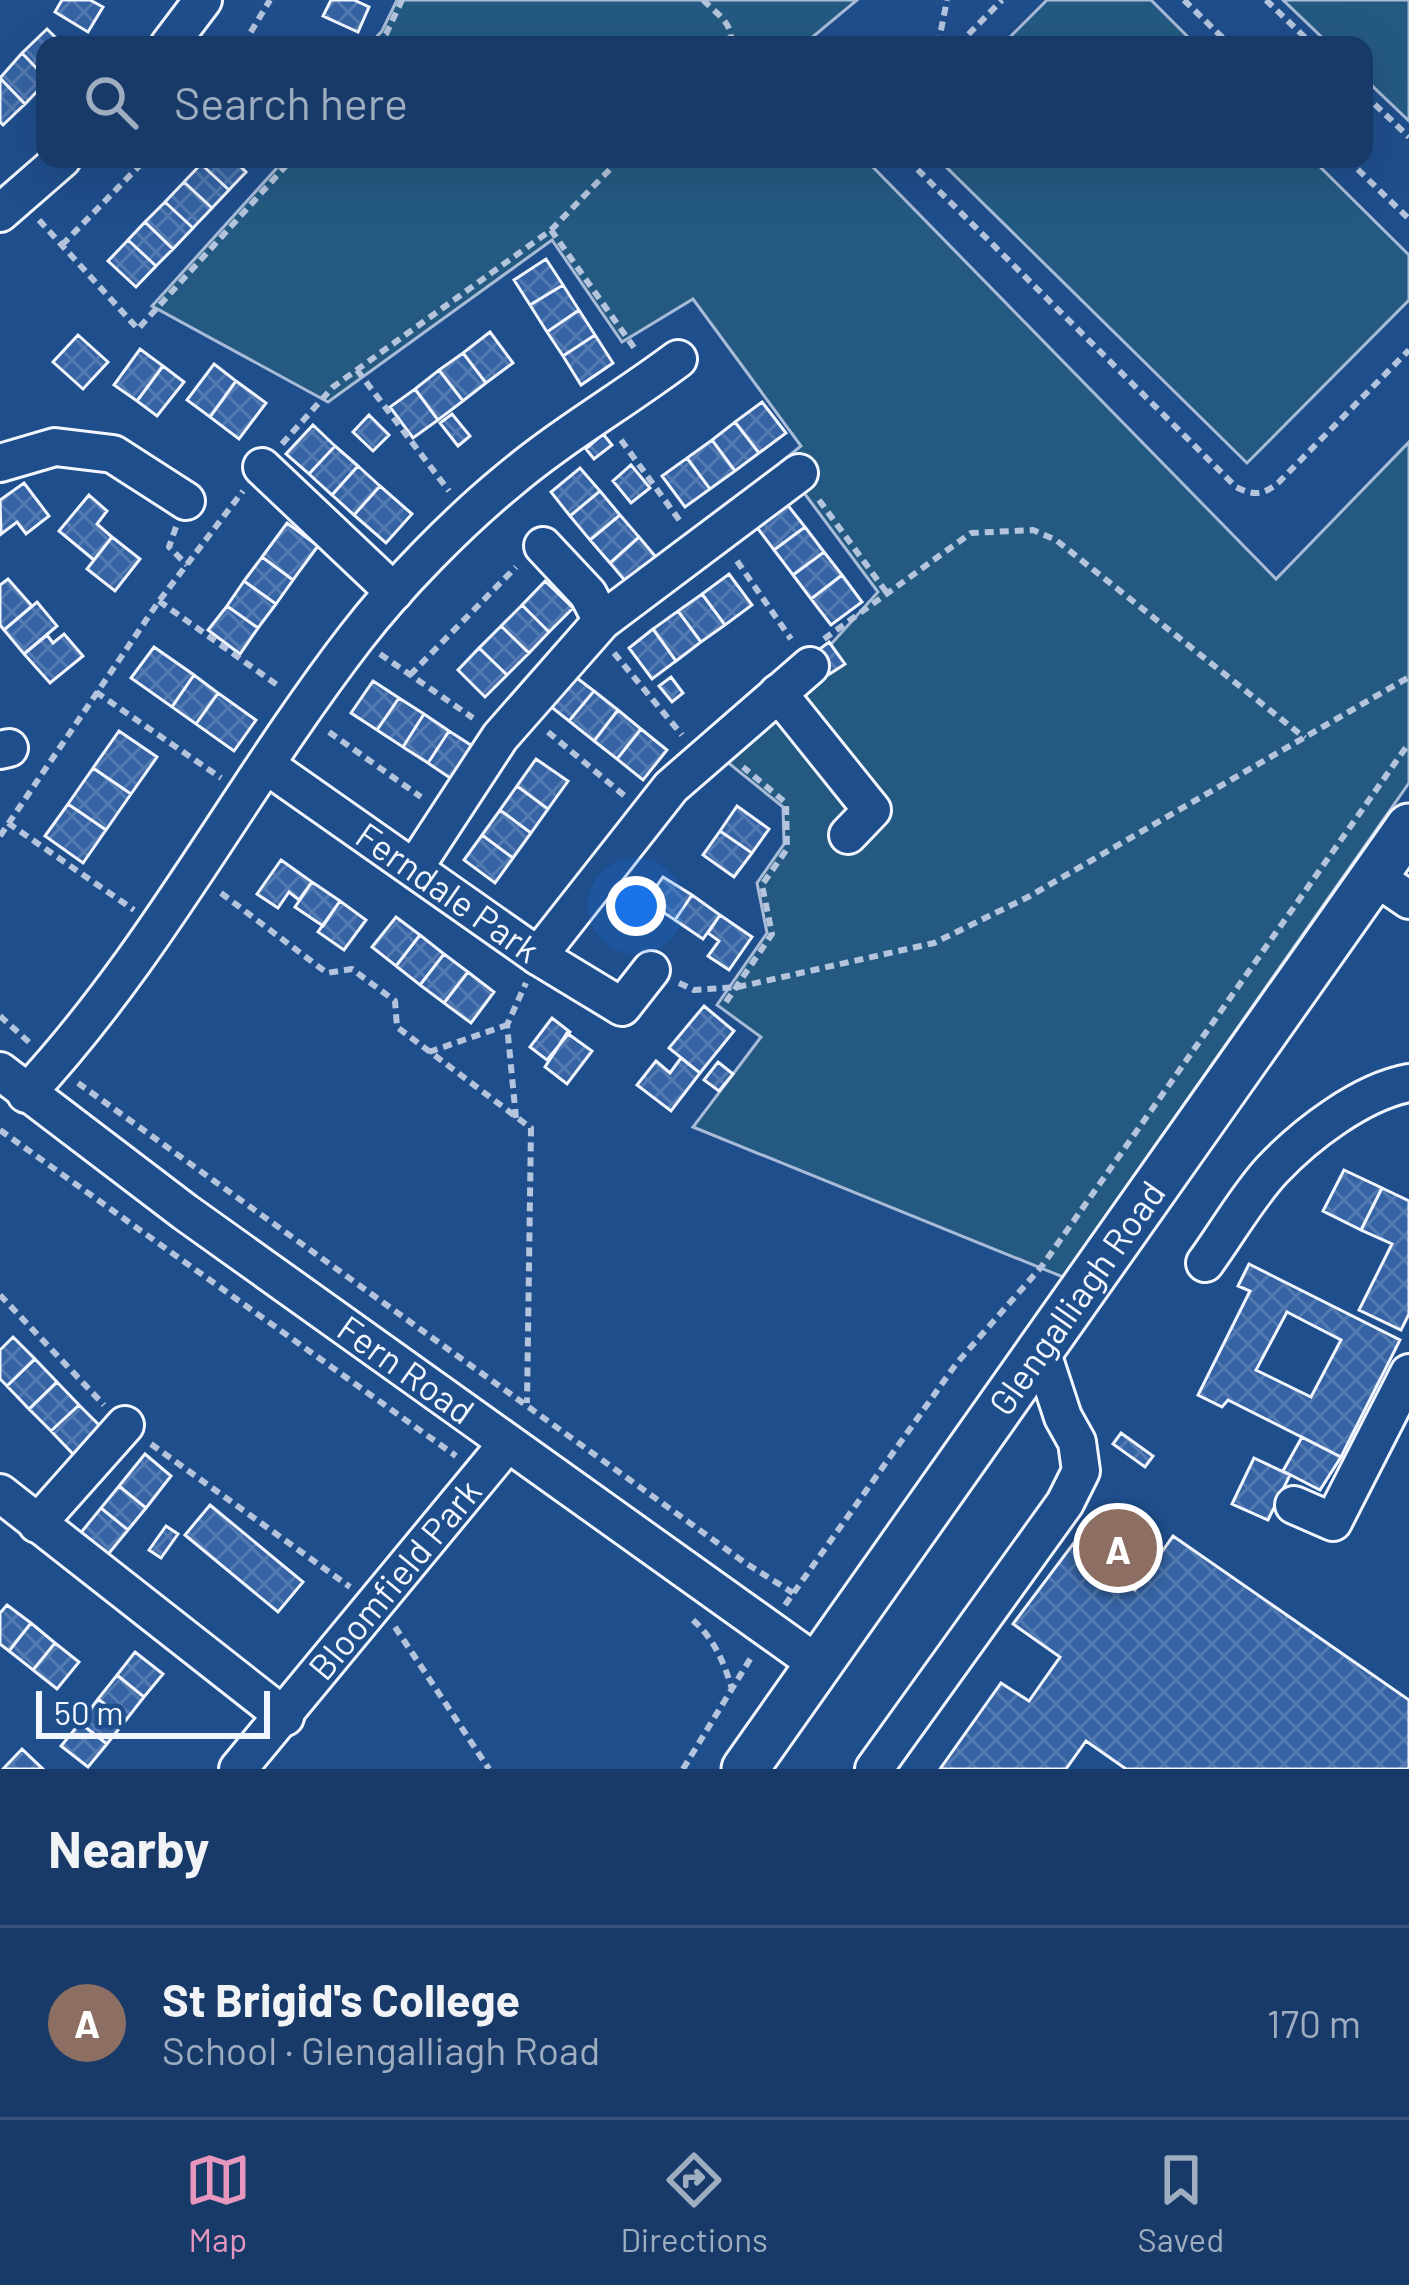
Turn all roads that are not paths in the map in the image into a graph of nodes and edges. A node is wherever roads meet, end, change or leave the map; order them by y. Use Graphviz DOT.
graph roads {
  1 [pos="202,0"];
  2 [pos="176,36"];
  3 [pos="52,168"];
  4 [pos="9,205"];
  5 [pos="678,359"];
  6 [pos="0,463"];
  7 [pos="262,467"];
  8 [pos="800,473"];
  9 [pos="185,501"];
  10 [pos="543,546"];
  11 [pos="394,592"];
  12 [pos="602,621"];
  13 [pos="807,662"];
  14 [pos="778,693"];
  15 [pos="256,780"];
  16 [pos="1409,827"];
  17 [pos="848,835"];
  18 [pos="415,867"];
  19 [pos="1394,886"];
  20 [pos="538,956"];
  21 [pos="651,970"];
  22 [pos="13,1083"];
  23 [pos="1409,1083"];
  24 [pos="1205,1263"];
  25 [pos="1040,1347"];
  26 [pos="1409,1373"];
  27 [pos="125,1425"];
  28 [pos="506,1445"];
  29 [pos="1294,1505"];
  30 [pos="13,1513"];
  31 [pos="816,1664"];
  32 [pos="285,1717"];
  33 [pos="238,1769"];
  34 [pos="745,1769"];
  35 [pos="874,1769"];
  1 -- 2 [label="street"];
  3 -- 4 [label="street"];
  5 -- 11 [label="street"];
  6 -- 9 [label="street"];
  7 -- 11 [label="street"];
  8 -- 12 [label="street"];
  10 -- 12 [label="street"];
  11 -- 15 [label="street"];
  12 -- 18 [label="street"];
  13 -- 14 [label="street, Ferndale Park"];
  14 -- 17 [label="street"];
  14 -- 20 [label="street, Ferndale Park"];
  15 -- 18 [label="street, Ferndale Park"];
  15 -- 22 [label="street"];
  16 -- 19 [label="main road, Glengalliagh Road"];
  18 -- 20 [label="street, Ferndale Park"];
  19 -- 25 [label="main road, Glengalliagh Road"];
  20 -- 21 [label="street"];
  22 -- 28 [label="street, Fern Road"];
  23 -- 24 [label="street"];
  25 -- 31 [label="main road, Glengalliagh Road"];
  25 -- 35 [label="street"];
  26 -- 29 [label="street"];
  27 -- 30 [label="street"];
  28 -- 31 [label="street, Fern Road"];
  28 -- 32 [label="street, Bloomfield Park"];
  30 -- 32 [label="street, Bloomfield Park"];
  31 -- 34 [label="main road, Glengalliagh Road"];
  32 -- 33 [label="street, Bloomfield Park"];
}
